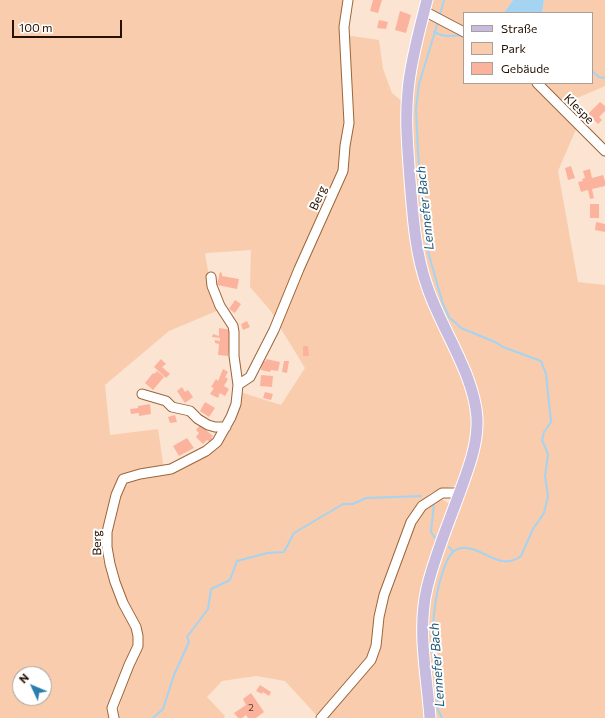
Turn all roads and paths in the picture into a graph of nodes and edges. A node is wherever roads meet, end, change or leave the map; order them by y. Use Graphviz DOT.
graph roads {
  1 [pos="348,0"];
  2 [pos="425,6"];
  3 [pos="463,31"];
  4 [pos="538,84"];
  5 [pos="605,151"];
  6 [pos="211,277"];
  7 [pos="238,385"];
  8 [pos="142,394"];
  9 [pos="226,427"];
  10 [pos="460,493"];
  11 [pos="114,718"];
  12 [pos="321,718"];
  13 [pos="430,718"];
  1 -- 7 [label="street, Berg"];
  2 -- 3 [label="street"];
  2 -- 10 [label="main road"];
  4 -- 5 [label="street, Klespe"];
  6 -- 7 [label="street, Berg"];
  7 -- 9 [label="street, Berg"];
  8 -- 9 [label="street"];
  9 -- 11 [label="street, Berg"];
  10 -- 12 [label="street"];
  10 -- 13 [label="main road"];
}
